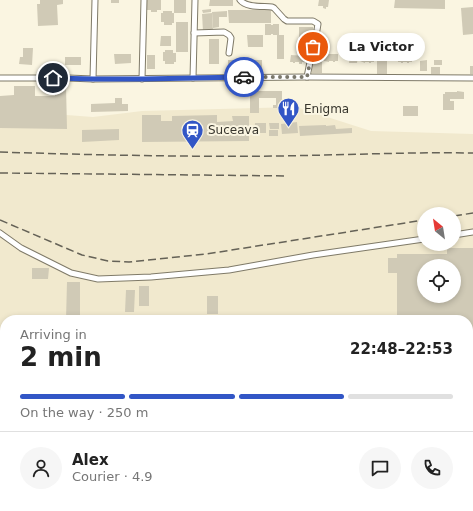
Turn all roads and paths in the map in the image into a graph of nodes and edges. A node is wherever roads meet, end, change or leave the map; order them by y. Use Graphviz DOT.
graph roads {
  1 [pos="94,0"];
  2 [pos="144,0"];
  3 [pos="195,0"];
  4 [pos="240,0"];
  5 [pos="194,33"];
  6 [pos="229,53"];
  7 [pos="307,77"];
  8 [pos="0,78"];
  9 [pos="193,78"];
  10 [pos="473,78"];
  11 [pos="93,79"];
  12 [pos="142,79"];
  13 [pos="473,232"];
  14 [pos="0,233"];
  15 [pos="461,234"];
  16 [pos="417,240"];
  1 -- 11 [label="street"];
  2 -- 12 [label="street"];
  3 -- 5 [label="street"];
  4 -- 7 [label="street"];
  5 -- 6 [label="street"];
  5 -- 9 [label="street"];
  7 -- 9 [label="street"];
  7 -- 10 [label="street"];
  8 -- 11 [label="street"];
  9 -- 12 [label="street"];
  11 -- 12 [label="street"];
  13 -- 15 [label="street"];
  14 -- 16 [label="street"];
}
